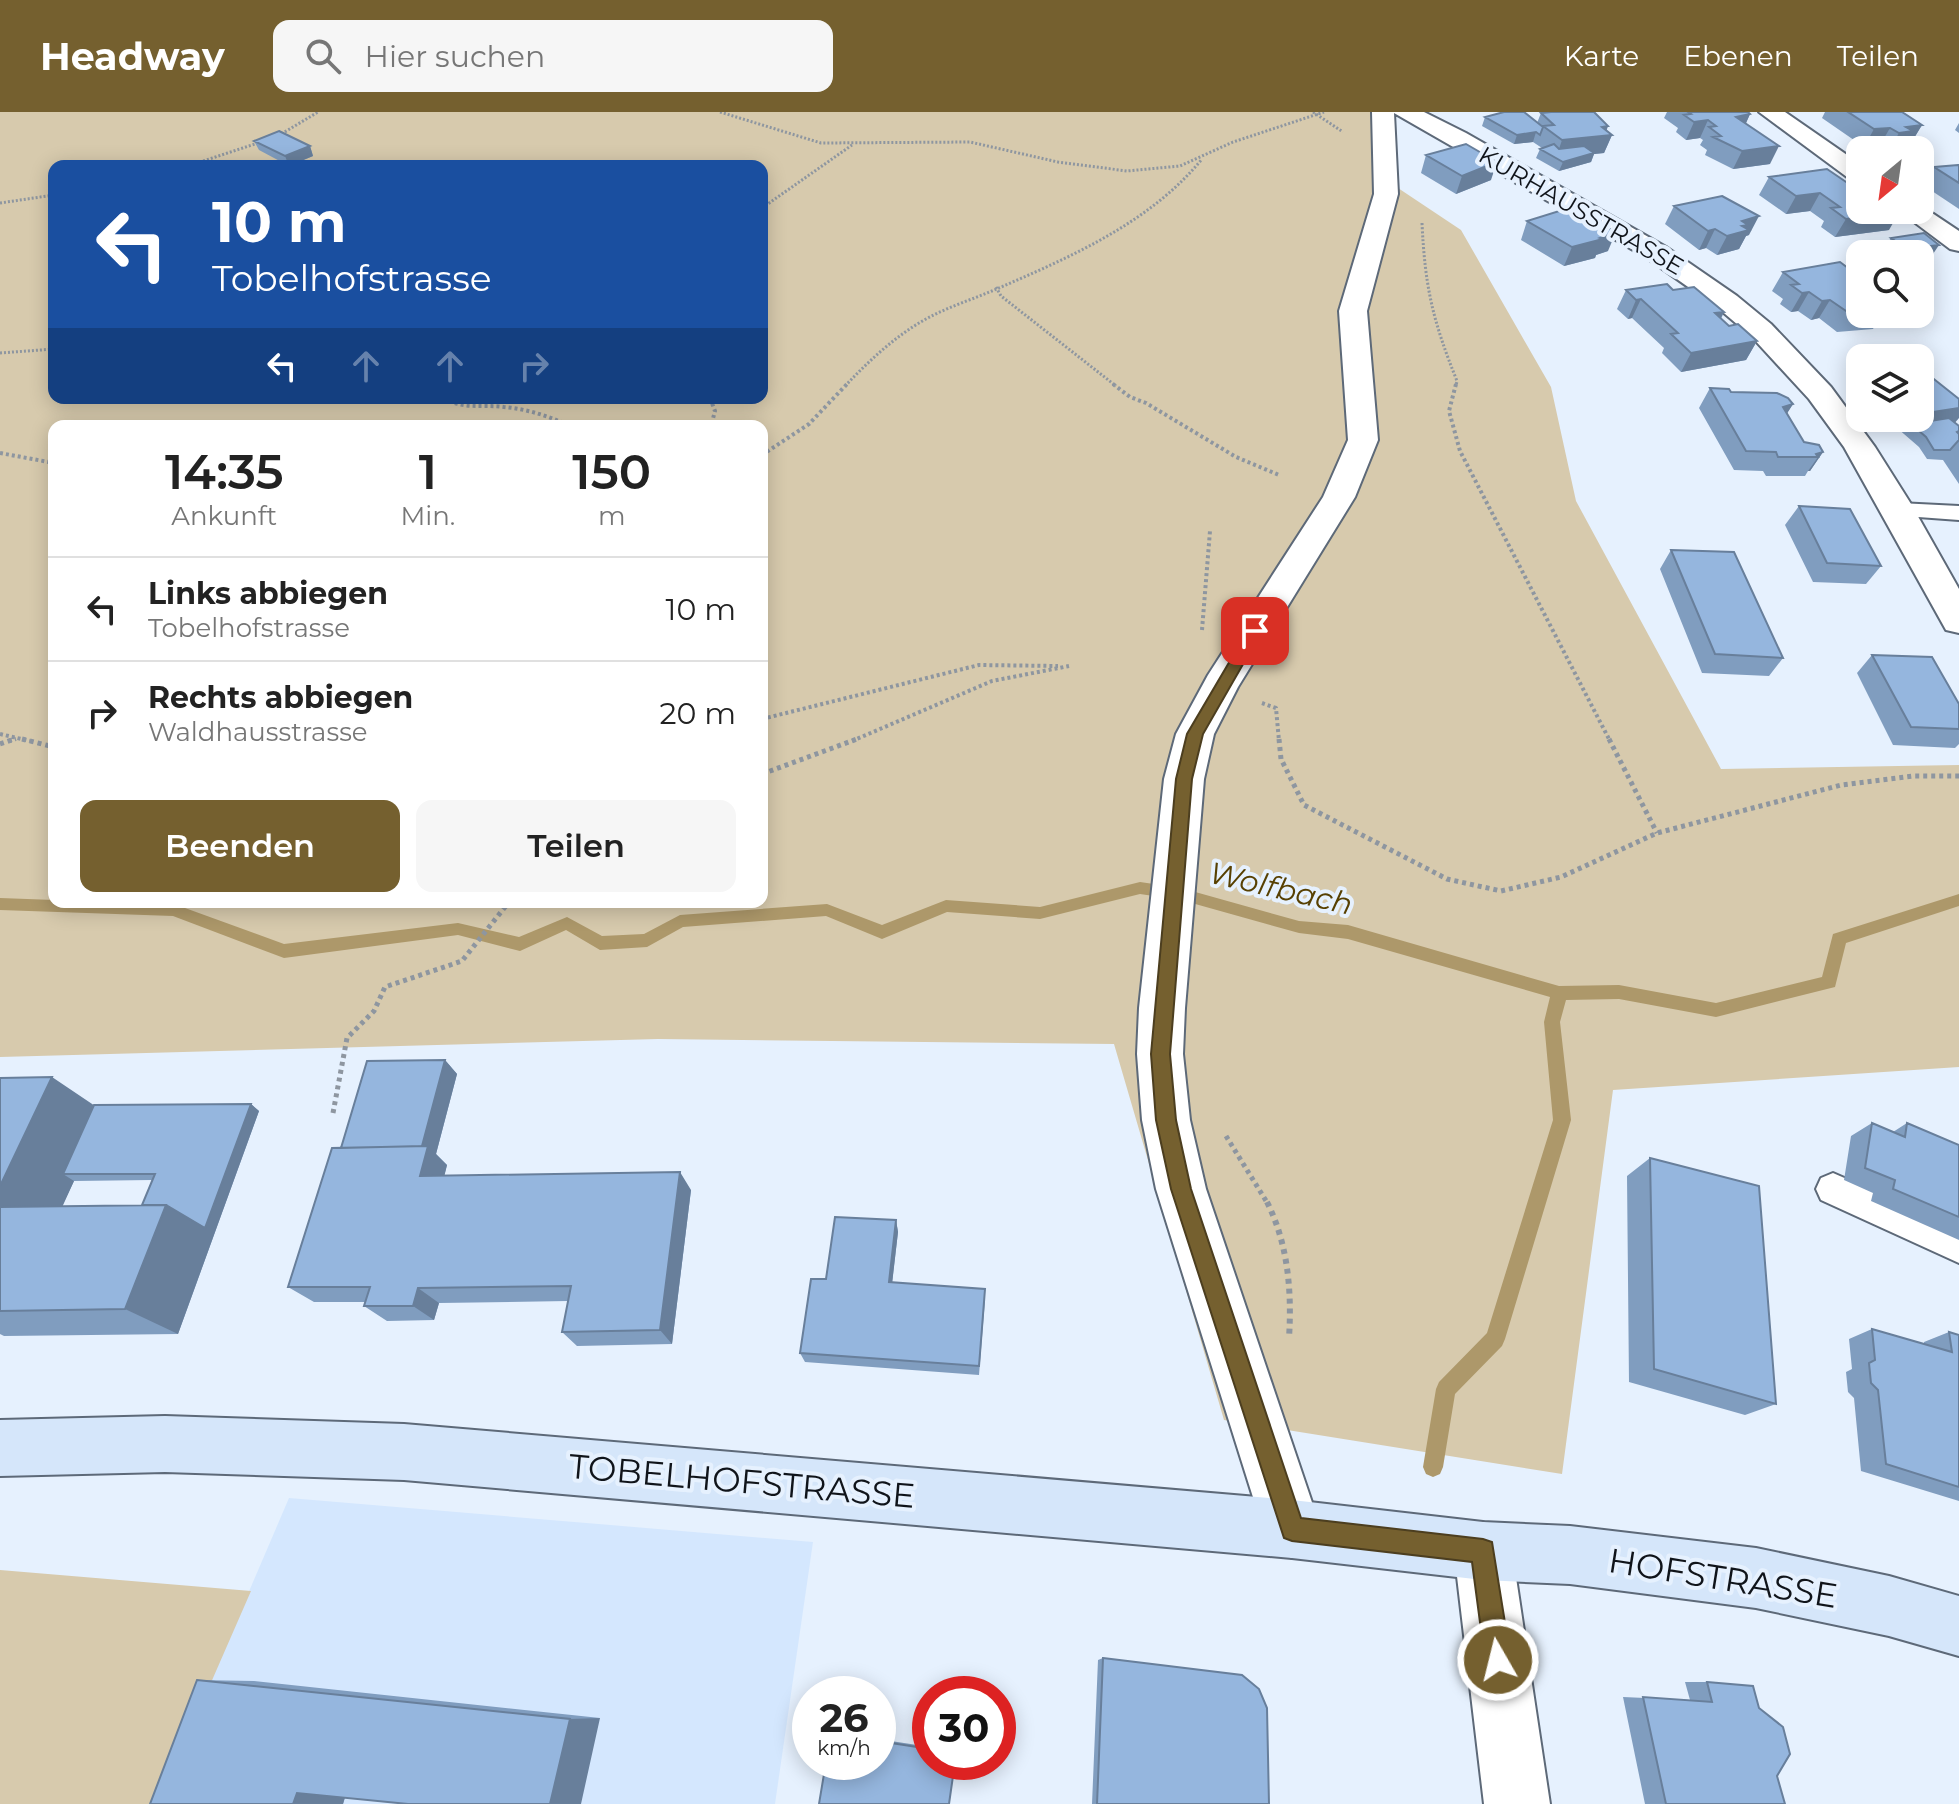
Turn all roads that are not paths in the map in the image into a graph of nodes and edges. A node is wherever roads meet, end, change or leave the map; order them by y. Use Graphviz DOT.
graph roads {
  1 [pos="1383,112"];
  2 [pos="1770,112"];
  3 [pos="1416,114"];
  4 [pos="1846,165"];
  5 [pos="1931,224"];
  6 [pos="1959,243"];
  7 [pos="1899,510"];
  8 [pos="1959,513"];
  9 [pos="1959,621"];
  10 [pos="1833,1189"];
  11 [pos="1959,1246"];
  12 [pos="0,1448"];
  13 [pos="1292,1529"];
  14 [pos="1483,1551"];
  15 [pos="1959,1626"];
  16 [pos="1517,1804"];
  1 -- 13 [label="street"];
  2 -- 4 [label="street"];
  3 -- 7 [label="street, KURHAUSSTRASSE"];
  5 -- 6 [label="street"];
  7 -- 8 [label="lane"];
  7 -- 9 [label="street, KURHAUSSTRASSE"];
  10 -- 11 [label="lane"];
  12 -- 13 [label="main road, TOBELHOFSTRASSE"];
  13 -- 14 [label="main road, TOBELHOFSTRASSE"];
  14 -- 15 [label="main road, HOFSTRASSE"];
  14 -- 16 [label="street"];
}
